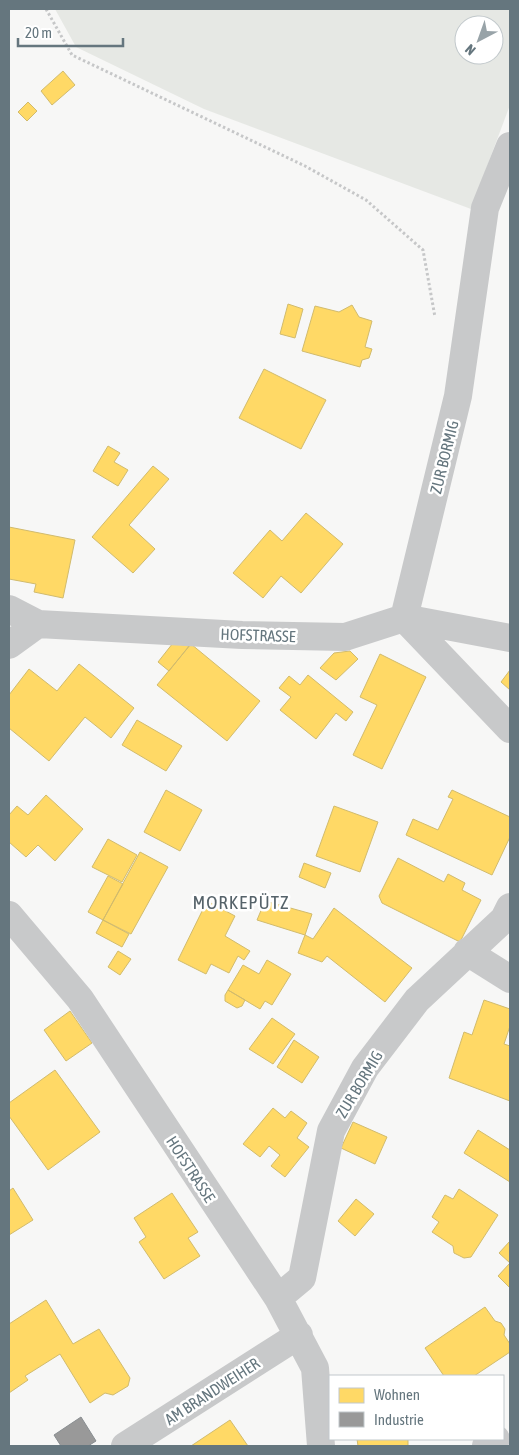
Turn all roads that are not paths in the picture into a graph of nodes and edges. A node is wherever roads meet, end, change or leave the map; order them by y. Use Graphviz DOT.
graph roads {
  1 [pos="510,146"];
  2 [pos="9,609"];
  3 [pos="404,618"];
  4 [pos="38,624"];
  5 [pos="510,638"];
  6 [pos="9,645"];
  7 [pos="510,729"];
  8 [pos="510,907"];
  9 [pos="9,915"];
  10 [pos="467,952"];
  11 [pos="510,979"];
  12 [pos="278,1298"];
  13 [pos="299,1335"];
  14 [pos="125,1446"];
  15 [pos="321,1446"];
  1 -- 3 [label="street, ZUR BORMIG"];
  2 -- 4 [label="street"];
  3 -- 4 [label="street, HOFSTRASSE"];
  3 -- 5 [label="street, HOFSTRASSE"];
  3 -- 7 [label="street"];
  4 -- 6 [label="street"];
  8 -- 10 [label="street, ZUR BORMIG"];
  9 -- 12 [label="street, HOFSTRASSE"];
  10 -- 11 [label="street"];
  10 -- 12 [label="street, ZUR BORMIG"];
  12 -- 13 [label="street, HOFSTRASSE"];
  13 -- 14 [label="street, AM BRANDWEIHER"];
  13 -- 15 [label="street, HOFSTRASSE"];
}
